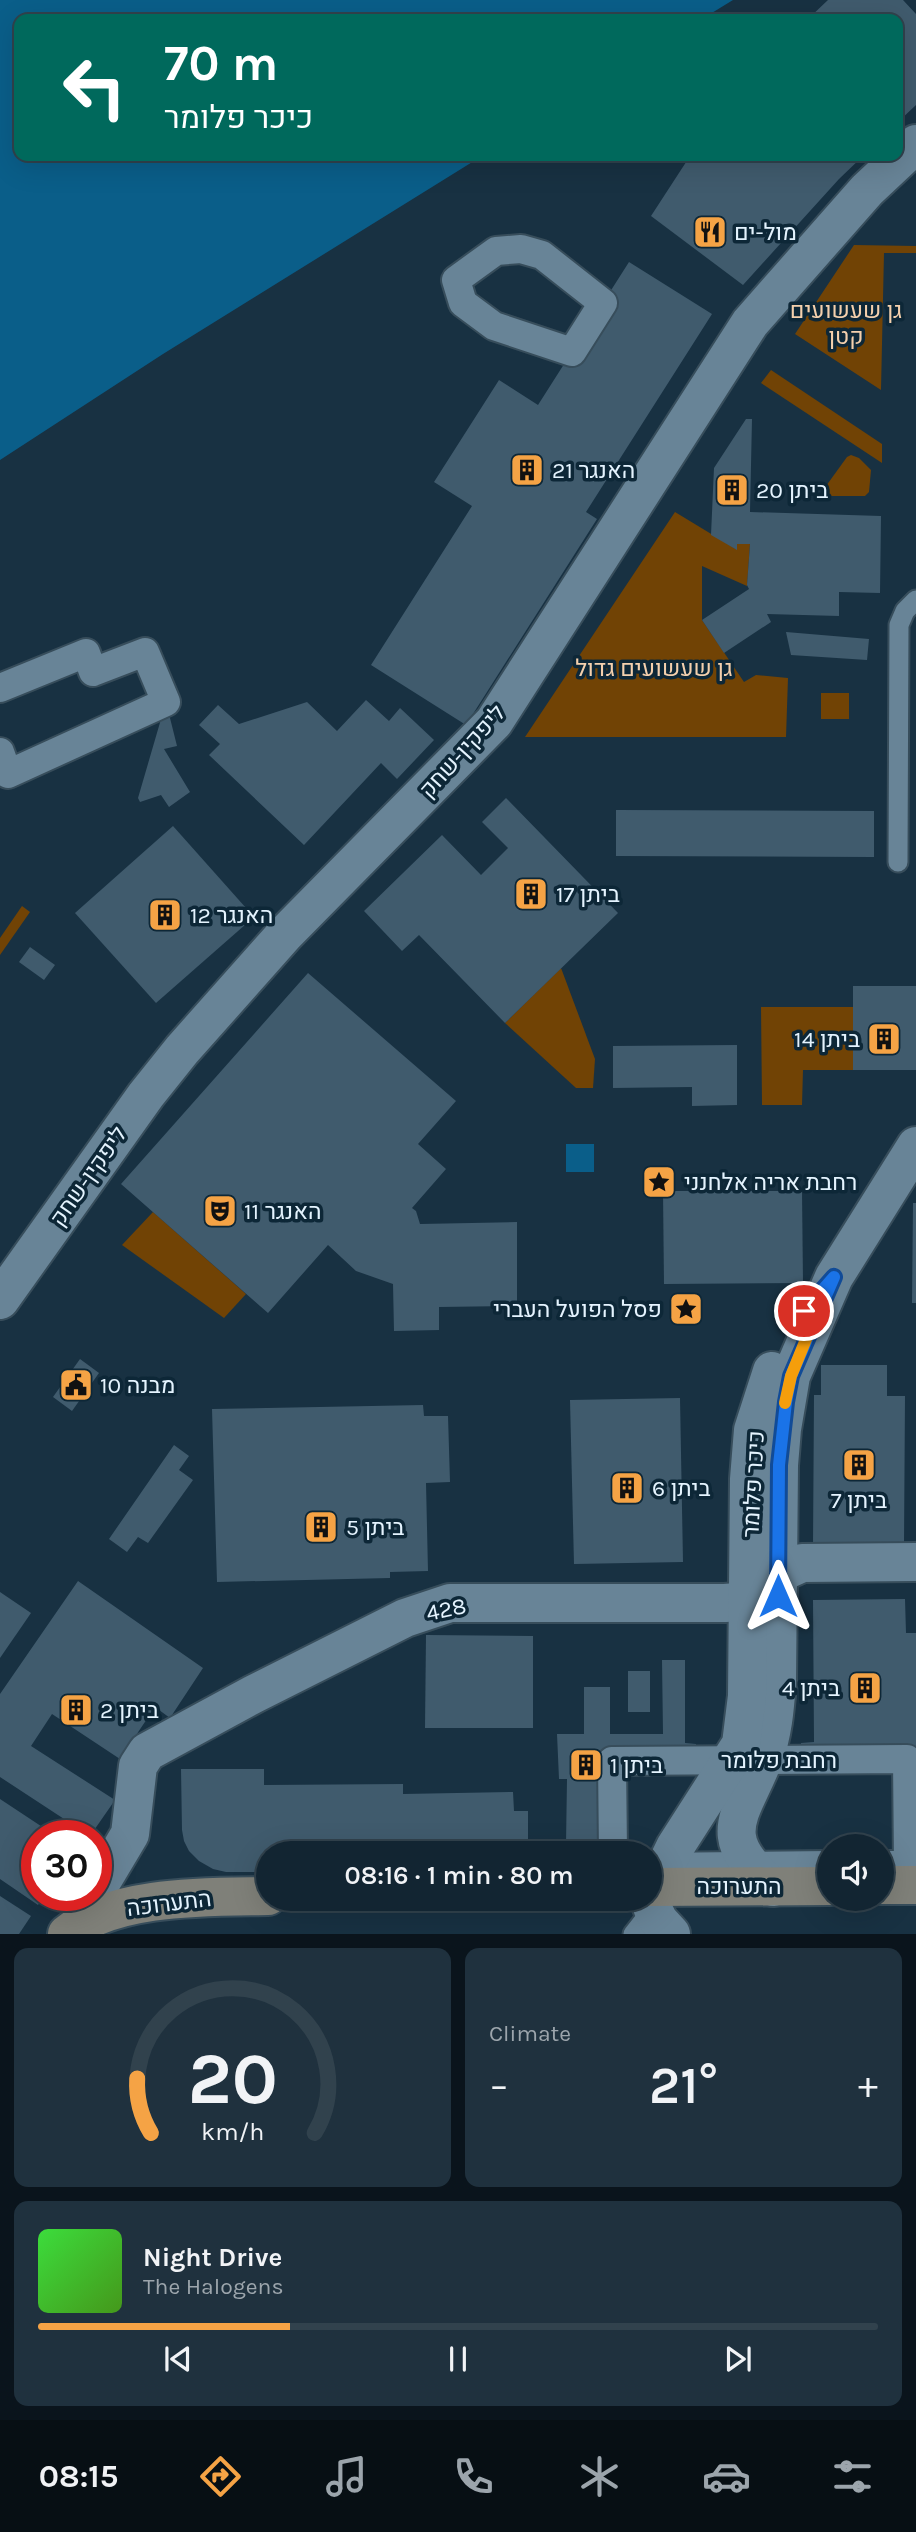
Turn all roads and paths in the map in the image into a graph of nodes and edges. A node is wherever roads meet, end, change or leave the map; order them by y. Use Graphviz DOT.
graph roads {
  1 [pos="916,144"];
  2 [pos="903,156"];
  3 [pos="898,161"];
  4 [pos="603,303"];
  5 [pos="916,600"];
  6 [pos="0,688"];
  7 [pos="0,751"];
  8 [pos="898,862"];
  9 [pos="916,1146"];
  10 [pos="834,1277"];
  11 [pos="0,1300"];
  12 [pos="916,1562"];
  13 [pos="778,1574"];
  14 [pos="748,1601"];
  15 [pos="747,1760"];
  16 [pos="614,1841"];
  17 [pos="112,1864"];
  18 [pos="894,1865"];
  19 [pos="817,1867"];
  20 [pos="762,1876"];
  21 [pos="662,1878"];
  22 [pos="817,1884"];
  23 [pos="894,1885"];
  24 [pos="916,1885"];
  25 [pos="662,1895"];
  26 [pos="662,1895"];
  27 [pos="256,1897"];
  28 [pos="83,1911"];
  29 [pos="71,1931"];
  1 -- 2 [label="street, ליפקין-שחק"];
  3 -- 11 [label="street, ליפקין-שחק"];
  4 -- 4 [label="street"];
  5 -- 8 [label="lane"];
  6 -- 7 [label="street"];
  9 -- 10 [label="street, כיכר פלומר"];
  10 -- 13 [label="street, כיכר פלומר"];
  10 -- 14 [label="street, כיכר פלומר"];
  12 -- 13 [label="street"];
  13 -- 14 [label="street"];
  13 -- 15 [label="street, כיכר פלומר"];
  14 -- 15 [label="street, כיכר פלומר"];
  14 -- 17 [label="street, 428"];
  15 -- 16 [label="street, רחבת פלומר"];
  15 -- 18 [label="street, רחבת פלומר"];
  15 -- 20 [label="street, כיכר פלומר"];
  15 -- 21 [label="street, כיכר פלומר"];
  19 -- 20 [label="street"];
  20 -- 22 [label="main road, התערוכה"];
  20 -- 25 [label="main road, התערוכה"];
  20 -- 26 [label="street"];
  23 -- 24 [label="main road"];
  27 -- 29 [label="main road, התערוכה"];
  28 -- 29 [label="street"];
}
